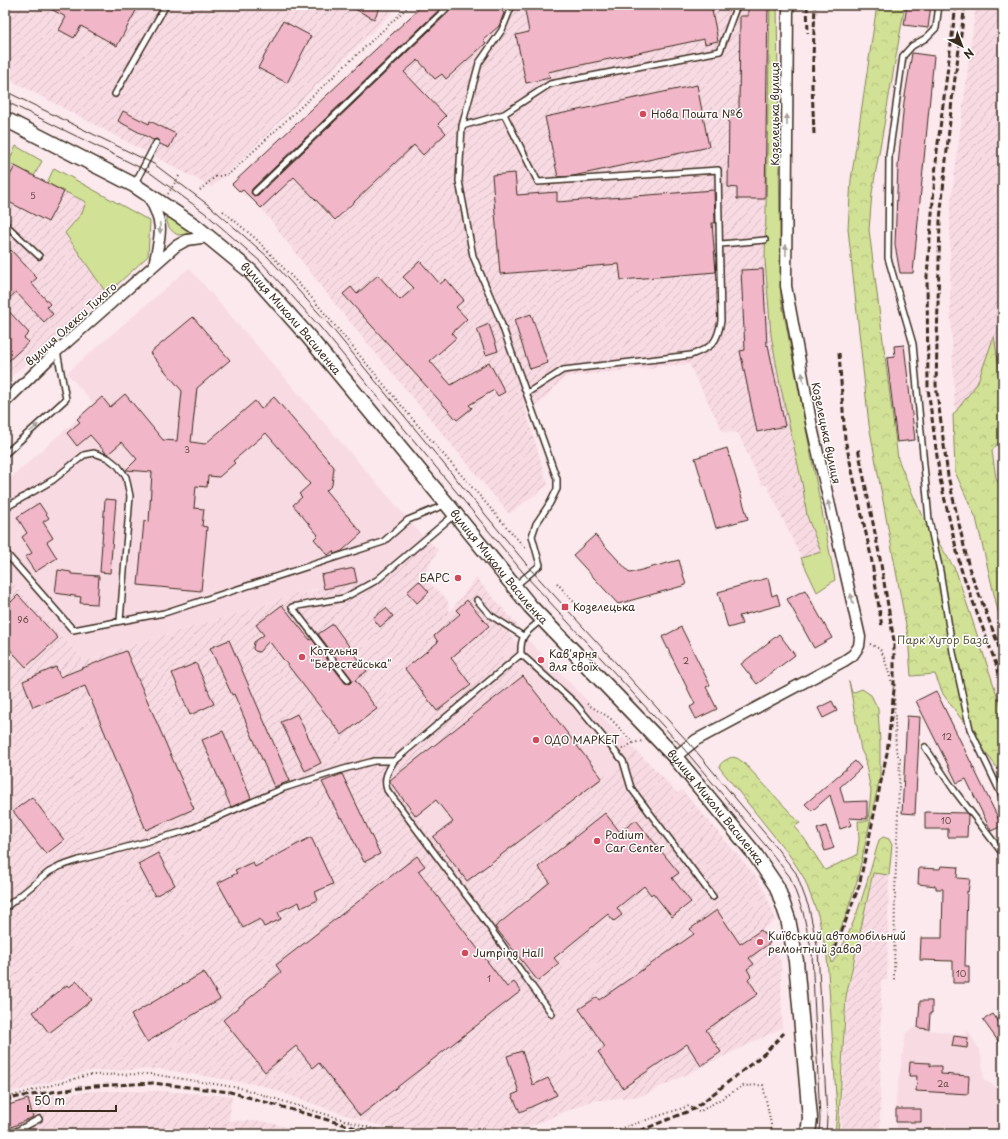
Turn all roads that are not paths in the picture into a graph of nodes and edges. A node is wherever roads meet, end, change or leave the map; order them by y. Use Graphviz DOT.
graph roads {
  1 [pos="166,5"];
  2 [pos="450,5"];
  3 [pos="512,5"];
  4 [pos="737,5"];
  5 [pos="788,5"];
  6 [pos="939,5"];
  7 [pos="115,94"];
  8 [pos="504,114"];
  9 [pos="5,120"];
  10 [pos="462,126"];
  11 [pos="156,143"];
  12 [pos="134,185"];
  13 [pos="255,192"];
  14 [pos="147,193"];
  15 [pos="5,224"];
  16 [pos="208,237"];
  17 [pos="765,240"];
  18 [pos="721,244"];
  19 [pos="39,256"];
  20 [pos="154,265"];
  21 [pos="57,352"];
  22 [pos="527,393"];
  23 [pos="5,402"];
  24 [pos="5,454"];
  25 [pos="5,508"];
  26 [pos="452,509"];
  27 [pos="5,552"];
  28 [pos="515,587"];
  29 [pos="477,600"];
  30 [pos="542,619"];
  31 [pos="120,621"];
  32 [pos="523,636"];
  33 [pos="521,654"];
  34 [pos="348,680"];
  35 [pos="925,747"];
  36 [pos="675,758"];
  37 [pos="394,761"];
  38 [pos="1003,798"];
  39 [pos="1003,854"];
  40 [pos="713,897"];
  41 [pos="5,908"];
  42 [pos="552,1014"];
  43 [pos="40,1119"];
  44 [pos="11,1134"];
  45 [pos="808,1134"];
  1 -- 7 [label="lane"];
  2 -- 13 [label="lane"];
  3 -- 10 [label="lane"];
  4 -- 8 [label="lane"];
  36 -- 5 [label="street, Козелецька вулиця, one-way"];
  6 -- 38 [label="lane"];
  8 -- 10 [label="lane"];
  8 -- 18 [label="lane"];
  9 -- 12 [label="main road, вулиця Миколи Василенка"];
  10 -- 22 [label="lane"];
  11 -- 12 [label="lane"];
  12 -- 14 [label="main road, вулиця Миколи Василенка"];
  14 -- 16 [label="main road, вулиця Миколи Василенка"];
  14 -- 20 [label="street, one-way"];
  15 -- 19 [label="lane"];
  16 -- 20 [label="street, вулиця Олекси Тихого"];
  16 -- 26 [label="main road, вулиця Миколи Василенка"];
  17 -- 18 [label="lane"];
  18 -- 22 [label="lane"];
  20 -- 21 [label="street, вулиця Олекси Тихого"];
  21 -- 23 [label="street, вулиця Олекси Тихого"];
  24 -- 21 [label="lane, one-way"];
  22 -- 28 [label="lane"];
  25 -- 31 [label="lane"];
  26 -- 28 [label="main road, вулиця Миколи Василенка"];
  26 -- 31 [label="lane"];
  26 -- 34 [label="lane"];
  27 -- 31 [label="lane"];
  28 -- 30 [label="main road, вулиця Миколи Василенка"];
  29 -- 32 [label="lane"];
  30 -- 32 [label="lane"];
  30 -- 36 [label="main road, вулиця Миколи Василенка"];
  32 -- 33 [label="lane"];
  33 -- 37 [label="lane"];
  33 -- 40 [label="lane"];
  35 -- 39 [label="lane"];
  36 -- 45 [label="main road, вулиця Миколи Василенка"];
  37 -- 41 [label="lane"];
  37 -- 42 [label="lane"];
  43 -- 44 [label="lane"];
}
